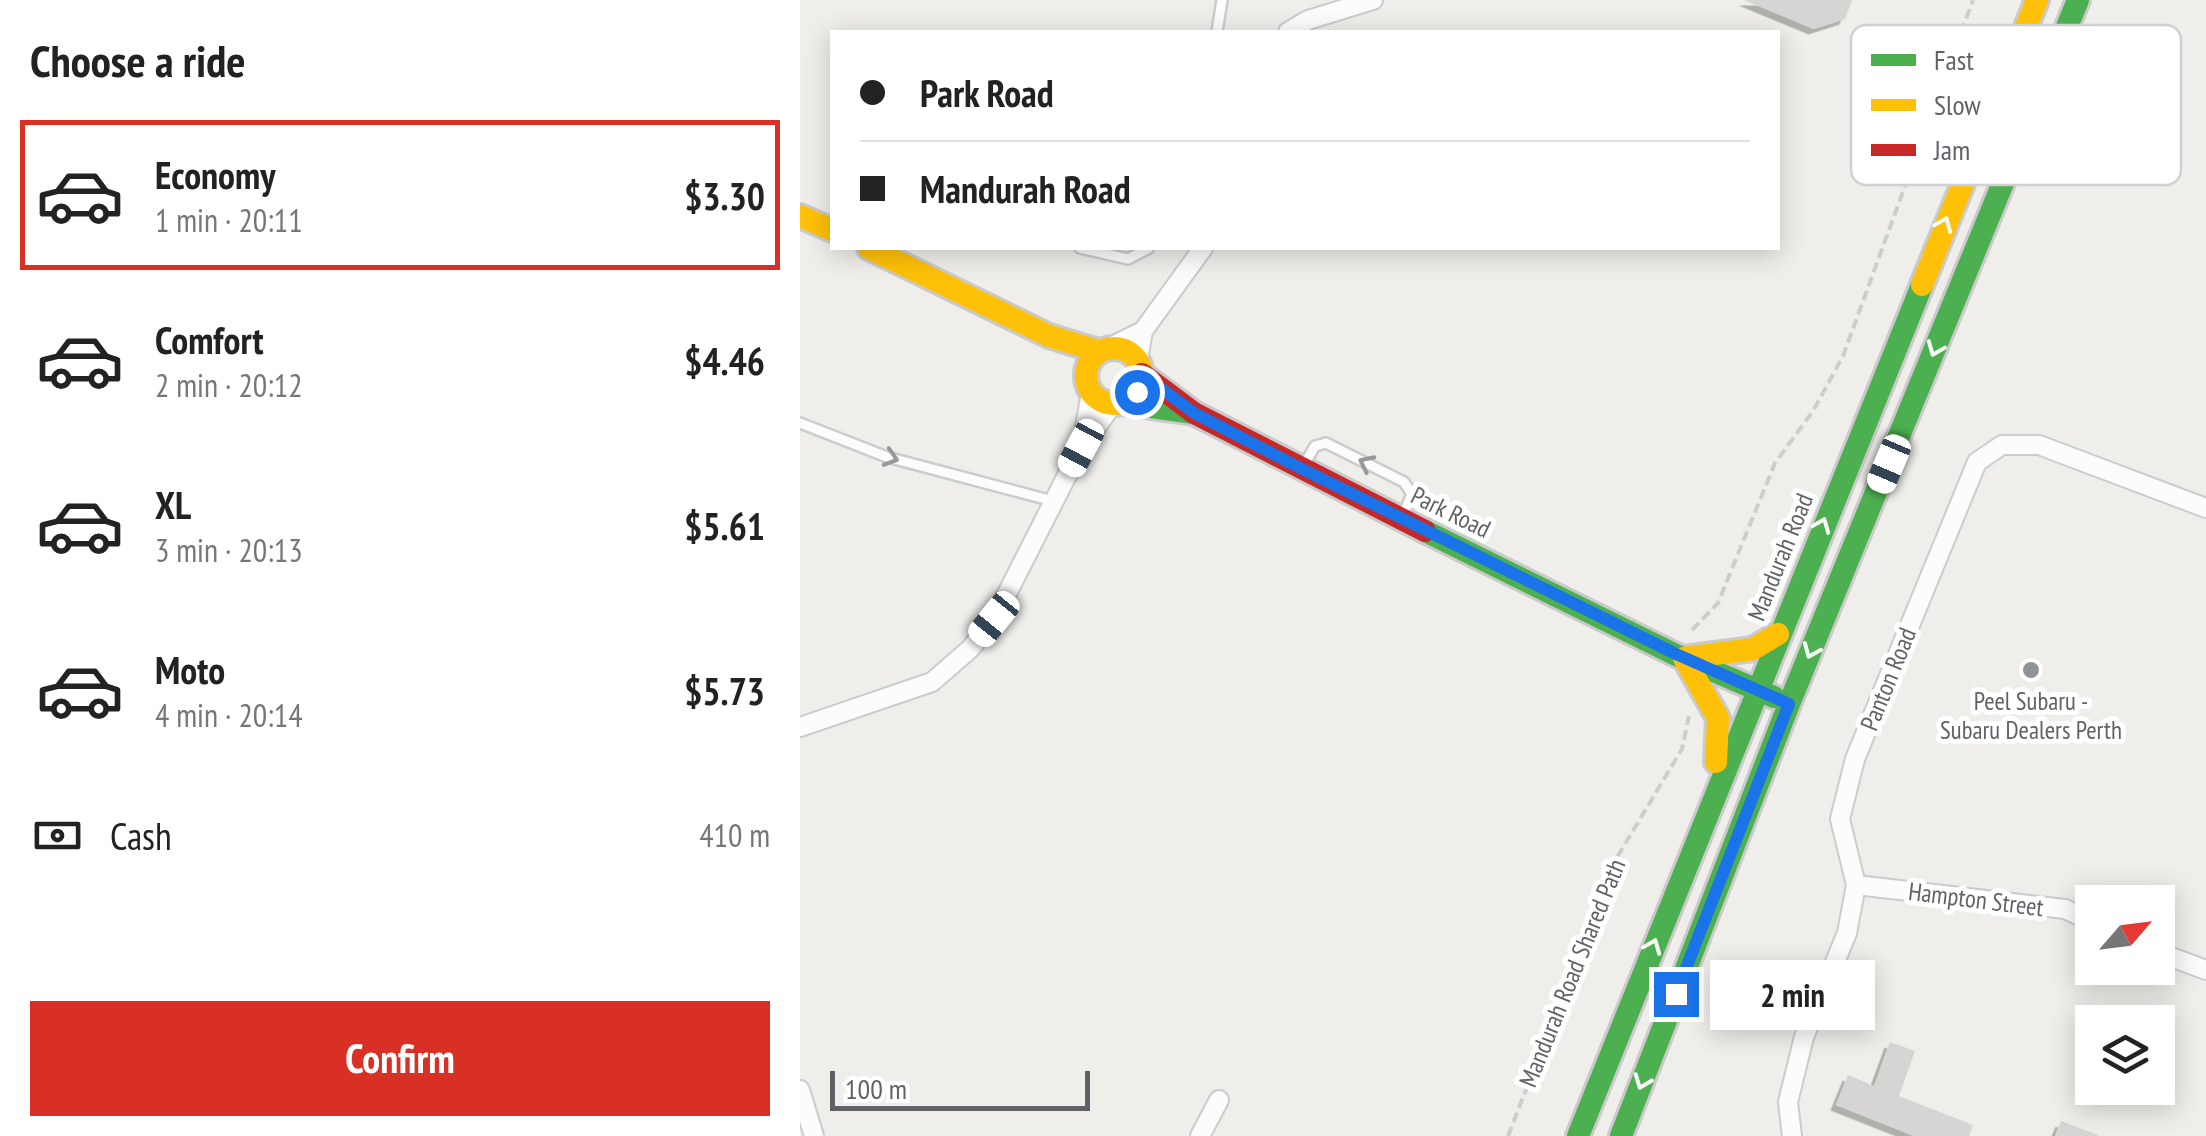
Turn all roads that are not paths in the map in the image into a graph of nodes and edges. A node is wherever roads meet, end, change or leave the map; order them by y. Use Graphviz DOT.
graph roads {
  1 [pos="1222,0"];
  2 [pos="1373,0"];
  3 [pos="2028,0"];
  4 [pos="2037,0"];
  5 [pos="2078,0"];
  6 [pos="2025,25"];
  7 [pos="2026,25"];
  8 [pos="2068,25"];
  9 [pos="1218,30"];
  10 [pos="1291,30"];
  11 [pos="1961,185"];
  12 [pos="2002,185"];
  13 [pos="800,216"];
  14 [pos="830,229"];
  15 [pos="873,250"];
  16 [pos="1090,250"];
  17 [pos="1146,250"];
  18 [pos="1202,250"];
  19 [pos="1143,331"];
  20 [pos="1048,336"];
  21 [pos="1104,349"];
  22 [pos="1140,367"];
  23 [pos="1088,388"];
  24 [pos="1117,404"];
  25 [pos="1194,413"];
  26 [pos="800,423"];
  27 [pos="1081,448"];
  28 [pos="1302,469"];
  29 [pos="1053,501"];
  30 [pos="2206,508"];
  31 [pos="1401,518"];
  32 [pos="1778,634"];
  33 [pos="1680,656"];
  34 [pos="1753,698"];
  35 [pos="1786,712"];
  36 [pos="800,727"];
  37 [pos="1705,816"];
  38 [pos="1856,885"];
  39 [pos="2075,914"];
  40 [pos="2175,958"];
  41 [pos="2206,970"];
  42 [pos="800,1090"];
  43 [pos="1219,1100"];
  44 [pos="814,1136"];
  45 [pos="1200,1136"];
  46 [pos="1578,1136"];
  47 [pos="1621,1136"];
  48 [pos="1792,1136"];
  1 -- 9 [label="lane"];
  2 -- 10 [label="street"];
  3 -- 6 [label="main road"];
  4 -- 7 [label="main road, Mandurah Road"];
  5 -- 8 [label="main road, one-way"];
  32 -- 11 [label="main road, Mandurah Road, one-way"];
  12 -- 35 [label="main road, one-way"];
  13 -- 14 [label="main road"];
  15 -- 20 [label="main road"];
  16 -- 17 [label="lane"];
  18 -- 19 [label="street"];
  19 -- 21 [label="street"];
  19 -- 22 [label="street"];
  20 -- 21 [label="main road"];
  20 -- 23 [label="main road"];
  21 -- 22 [label="main road"];
  21 -- 23 [label="main road"];
  22 -- 24 [label="main road"];
  22 -- 25 [label="main road, Park Road"];
  23 -- 24 [label="main road"];
  23 -- 27 [label="street"];
  24 -- 25 [label="main road, Park Road"];
  24 -- 27 [label="street"];
  25 -- 28 [label="main road, Park Road"];
  26 -- 29 [label="lane, one-way"];
  27 -- 29 [label="street"];
  28 -- 31 [label="main road, Park Road"];
  31 -- 28 [label="lane, one-way"];
  29 -- 36 [label="street"];
  30 -- 38 [label="street, Panton Road"];
  31 -- 33 [label="main road, Park Road"];
  32 -- 33 [label="main road"];
  32 -- 34 [label="main road, Mandurah Road"];
  33 -- 34 [label="main road, Park Road"];
  33 -- 37 [label="main road"];
  34 -- 35 [label="main road, Park Road"];
  34 -- 37 [label="main road, Mandurah Road"];
  35 -- 47 [label="main road, one-way"];
  46 -- 37 [label="main road, Mandurah Road, one-way"];
  38 -- 39 [label="street, Hampton Street"];
  38 -- 48 [label="street, Panton Road"];
  40 -- 41 [label="street"];
  42 -- 44 [label="street"];
  43 -- 45 [label="street"];
}
